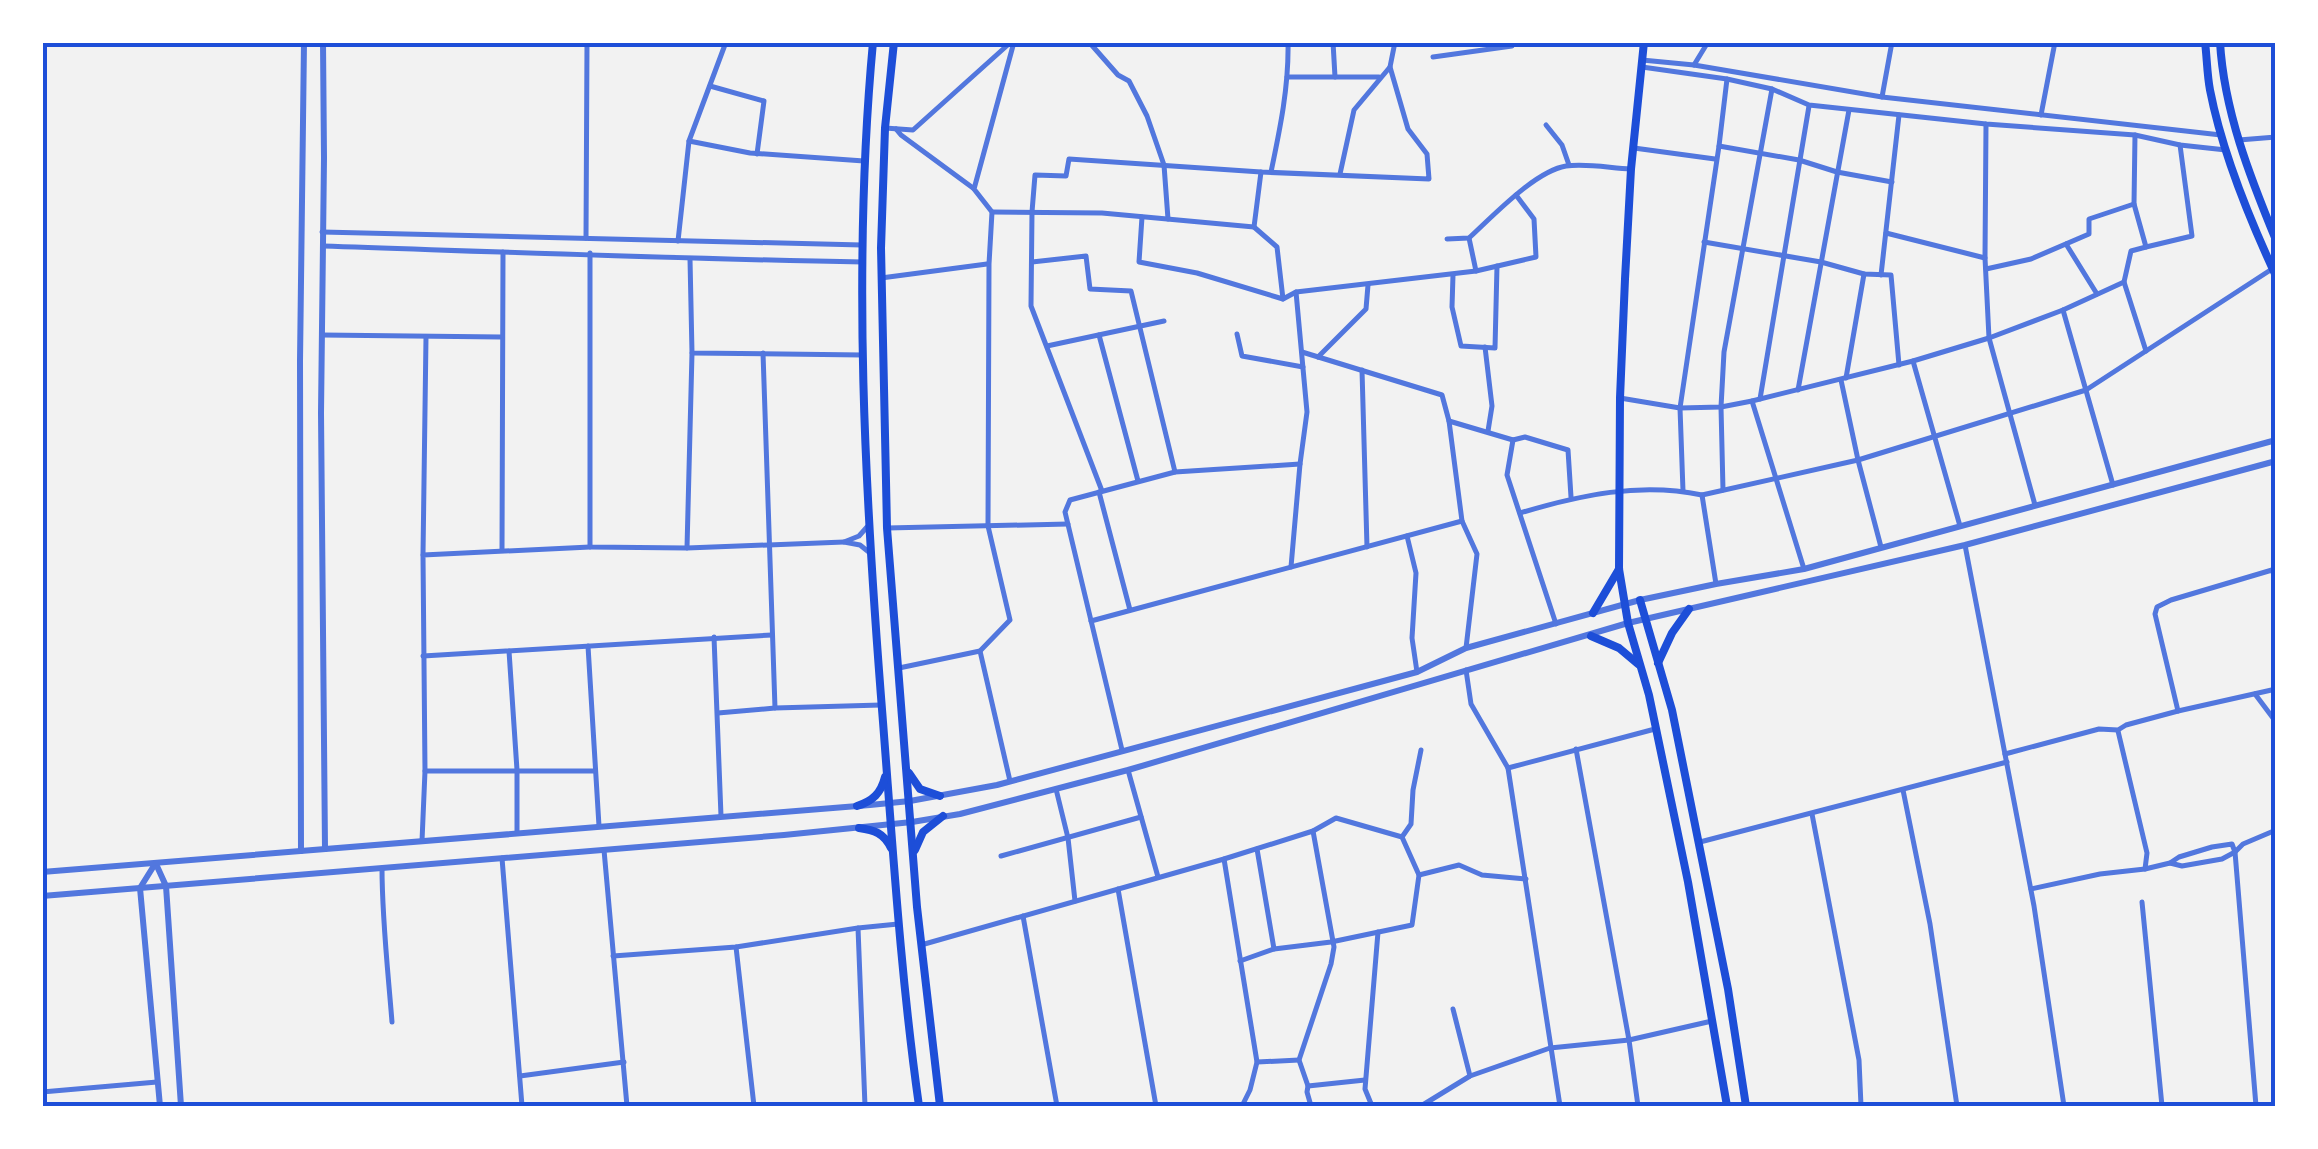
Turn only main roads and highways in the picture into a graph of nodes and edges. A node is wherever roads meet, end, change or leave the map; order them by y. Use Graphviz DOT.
graph roads {
  1 [pos="872,42"];
  2 [pos="894,42"];
  3 [pos="1644,42"];
  4 [pos="2206,42"];
  5 [pos="2220,42"];
  6 [pos="2276,240"];
  7 [pos="2274,273"];
  8 [pos="1619,569"];
  9 [pos="1640,600"];
  10 [pos="1689,609"];
  11 [pos="1594,614"];
  12 [pos="1591,636"];
  13 [pos="1658,663"];
  14 [pos="1639,665"];
  15 [pos="908,771"];
  16 [pos="886,772"];
  17 [pos="940,796"];
  18 [pos="857,806"];
  19 [pos="942,816"];
  20 [pos="859,828"];
  21 [pos="914,854"];
  22 [pos="894,856"];
  23 [pos="918,1106"];
  24 [pos="940,1106"];
  25 [pos="1727,1106"];
  26 [pos="1746,1106"];
  1 -- 16 [label="main road"];
  2 -- 15 [label="main road"];
  3 -- 8 [label="main road"];
  4 -- 7 [label="main road"];
  5 -- 6 [label="main road"];
  8 -- 11 [label="main road"];
  8 -- 14 [label="main road"];
  9 -- 13 [label="main road"];
  10 -- 13 [label="main road"];
  12 -- 14 [label="main road"];
  13 -- 26 [label="main road"];
  14 -- 25 [label="main road"];
  15 -- 17 [label="main road"];
  15 -- 21 [label="main road"];
  16 -- 18 [label="main road"];
  16 -- 22 [label="main road"];
  19 -- 21 [label="main road"];
  20 -- 22 [label="main road"];
  21 -- 24 [label="main road"];
  22 -- 23 [label="main road"];
}
